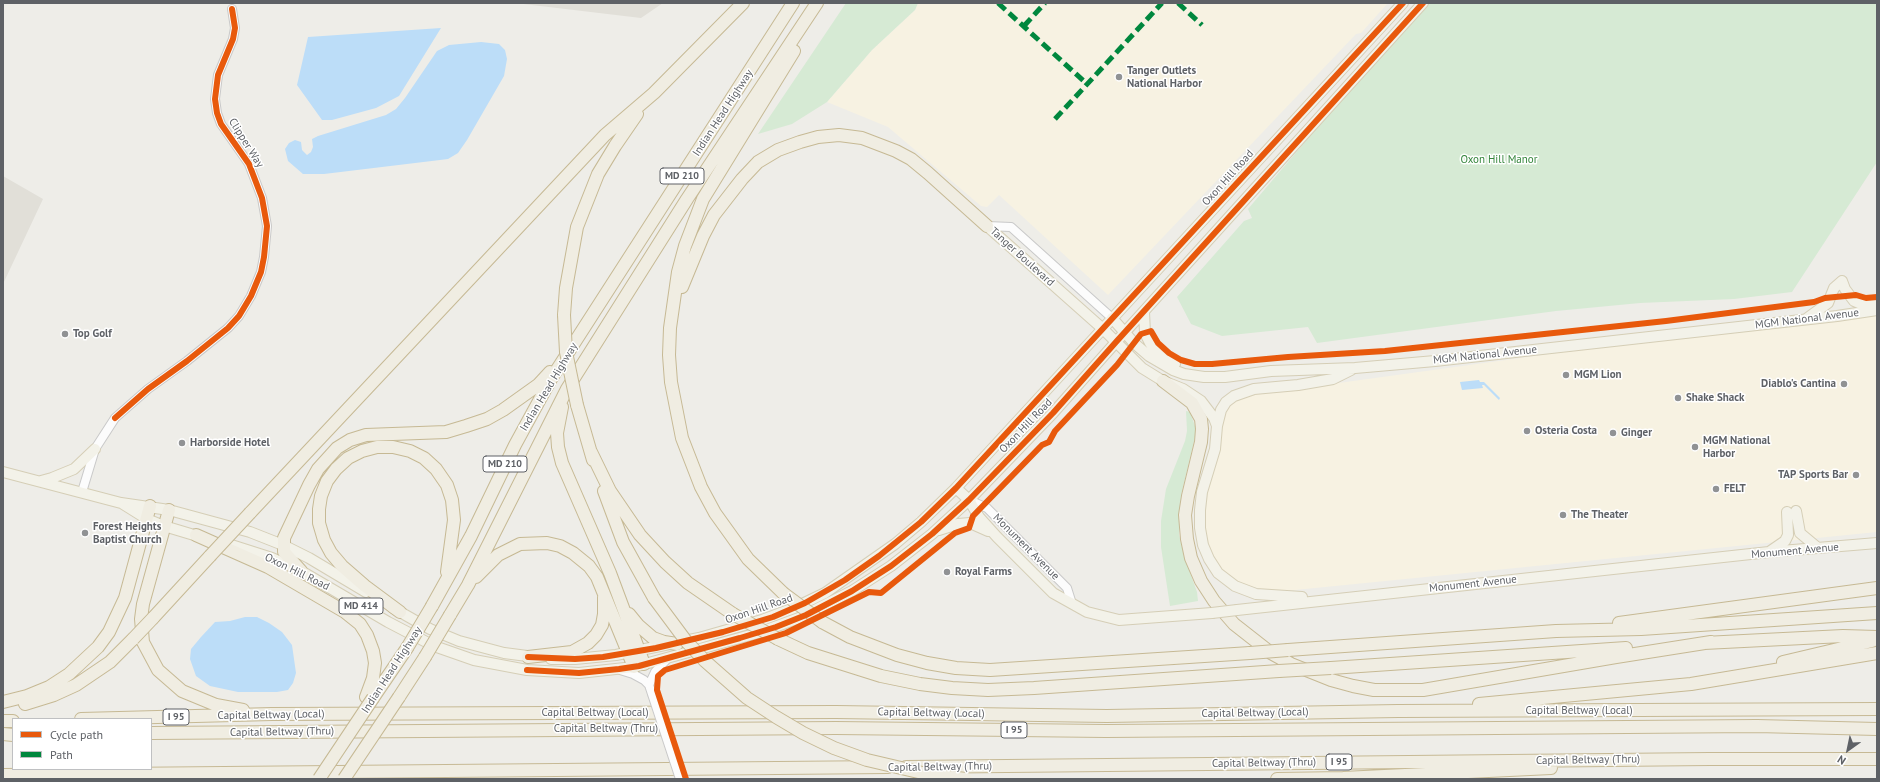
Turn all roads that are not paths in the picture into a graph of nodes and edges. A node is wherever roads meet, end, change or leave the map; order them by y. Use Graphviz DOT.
graph roads {
  1 [pos="744,3"];
  2 [pos="793,3"];
  3 [pos="817,3"];
  4 [pos="823,3"];
  5 [pos="1403,3"];
  6 [pos="1423,3"];
  7 [pos="232,9"];
  8 [pos="654,93"];
  9 [pos="987,226"];
  10 [pos="1877,305"];
  11 [pos="1877,310"];
  12 [pos="1144,312"];
  13 [pos="1112,318"];
  14 [pos="1805,320"];
  15 [pos="670,328"];
  16 [pos="1102,329"];
  17 [pos="1124,333"];
  18 [pos="1116,342"];
  19 [pos="571,349"];
  20 [pos="1355,368"];
  21 [pos="1204,377"];
  22 [pos="1163,381"];
  23 [pos="567,389"];
  24 [pos="1217,426"];
  25 [pos="95,449"];
  26 [pos="591,452"];
  27 [pos="3,472"];
  28 [pos="37,481"];
  29 [pos="956,488"];
  30 [pos="82,492"];
  31 [pos="969,500"];
  32 [pos="121,503"];
  33 [pos="150,506"];
  34 [pos="168,510"];
  35 [pos="147,518"];
  36 [pos="164,526"];
  37 [pos="932,534"];
  38 [pos="196,535"];
  39 [pos="997,537"];
  40 [pos="1877,543"];
  41 [pos="283,545"];
  42 [pos="1818,548"];
  43 [pos="1769,552"];
  44 [pos="301,571"];
  45 [pos="1877,581"];
  46 [pos="445,582"];
  47 [pos="468,584"];
  48 [pos="602,586"];
  49 [pos="1877,588"];
  50 [pos="1795,598"];
  51 [pos="1336,599"];
  52 [pos="622,601"];
  53 [pos="1072,604"];
  54 [pos="400,612"];
  55 [pos="1877,614"];
  56 [pos="1556,631"];
  57 [pos="1877,638"];
  58 [pos="1711,642"];
  59 [pos="677,644"];
  60 [pos="634,652"];
  61 [pos="1877,653"];
  62 [pos="528,657"];
  63 [pos="668,658"];
  64 [pos="639,666"];
  65 [pos="619,669"];
  66 [pos="650,685"];
  67 [pos="1626,691"];
  68 [pos="370,698"];
  69 [pos="3,702"];
  70 [pos="3,708"];
  71 [pos="1877,709"];
  72 [pos="1398,711"];
  73 [pos="272,714"];
  74 [pos="119,718"];
  75 [pos="1877,729"];
  76 [pos="152,733"];
  77 [pos="1710,759"];
  78 [pos="1877,759"];
  79 [pos="3,775"];
  80 [pos="319,779"];
  81 [pos="344,779"];
  82 [pos="680,779"];
  83 [pos="966,779"];
  84 [pos="1277,779"];
  1 -- 8 [label="highway"];
  2 -- 19 [label="highway, Indian Head Highway / MD 210"];
  3 -- 23 [label="highway, Indian Head Highway / MD 210"];
  4 -- 15 [label="highway"];
  5 -- 13 [label="main road, Oxon Hill Road / MD 414"];
  6 -- 12 [label="main road, Oxon Hill Road / MD 414"];
  7 -- 25 [label="street, Clipper Way"];
  8 -- 26 [label="highway, bridge"];
  8 -- 70 [label="highway, bridge"];
  9 -- 13 [label="street, Tanger Boulevard"];
  9 -- 15 [label="highway"];
  9 -- 16 [label="main road, Tanger Boulevard"];
  10 -- 14 [label="main road"];
  11 -- 14 [label="main road, MGM National Avenue"];
  12 -- 17 [label="main road, Oxon Hill Road / MD 414"];
  12 -- 21 [label="main road"];
  13 -- 16 [label="main road, Oxon Hill Road / MD 414"];
  13 -- 17 [label="main road, MGM National Avenue"];
  14 -- 20 [label="main road, MGM National Avenue"];
  15 -- 56 [label="highway, bridge"];
  16 -- 18 [label="main road"];
  16 -- 29 [label="main road, Oxon Hill Road / MD 414"];
  17 -- 18 [label="main road, Oxon Hill Road / MD 414"];
  17 -- 21 [label="main road, MGM National Avenue"];
  18 -- 22 [label="main road"];
  18 -- 31 [label="main road, Oxon Hill Road / MD 414"];
  19 -- 41 [label="highway"];
  19 -- 46 [label="highway, Indian Head Highway / MD 210"];
  20 -- 21 [label="main road, MGM National Avenue"];
  20 -- 24 [label="main road"];
  22 -- 24 [label="main road"];
  22 -- 58 [label="highway"];
  23 -- 47 [label="highway, Indian Head Highway / MD 210"];
  23 -- 52 [label="highway"];
  24 -- 51 [label="main road"];
  25 -- 28 [label="main road"];
  25 -- 30 [label="street, Clipper Way"];
  26 -- 58 [label="highway, bridge"];
  26 -- 83 [label="highway, bridge"];
  27 -- 28 [label="main road, Oxon Hill Road / MD 414"];
  28 -- 30 [label="main road, Oxon Hill Road / MD 414"];
  29 -- 31 [label="main road, Monument Avenue"];
  29 -- 59 [label="main road, Oxon Hill Road / MD 414"];
  30 -- 32 [label="main road, Oxon Hill Road / MD 414"];
  31 -- 37 [label="main road, Oxon Hill Road / MD 414"];
  31 -- 39 [label="main road, Monument Avenue"];
  31 -- 53 [label="street, Monument Avenue"];
  32 -- 33 [label="main road, Oxon Hill Road / MD 414"];
  32 -- 35 [label="main road, Oxon Hill Road / MD 414"];
  33 -- 34 [label="main road, Oxon Hill Road / MD 414"];
  33 -- 35 [label="highway"];
  34 -- 36 [label="highway"];
  34 -- 41 [label="main road, Oxon Hill Road / MD 414"];
  35 -- 36 [label="main road, Oxon Hill Road / MD 414"];
  35 -- 69 [label="highway"];
  36 -- 38 [label="main road, Oxon Hill Road / MD 414"];
  36 -- 73 [label="highway"];
  37 -- 39 [label="main road"];
  37 -- 63 [label="main road, Oxon Hill Road / MD 414"];
  38 -- 44 [label="main road, Oxon Hill Road / MD 414"];
  38 -- 68 [label="highway"];
  39 -- 53 [label="main road, Monument Avenue"];
  40 -- 42 [label="main road, Monument Avenue"];
  41 -- 44 [label="highway"];
  41 -- 54 [label="main road, Oxon Hill Road / MD 414"];
  42 -- 43 [label="main road, Monument Avenue"];
  42 -- 43 [label="main road"];
  43 -- 51 [label="main road, Monument Avenue"];
  44 -- 65 [label="main road, Oxon Hill Road / MD 414"];
  45 -- 50 [label="highway"];
  46 -- 54 [label="highway"];
  46 -- 68 [label="highway, Indian Head Highway / MD 210, bridge"];
  47 -- 48 [label="highway"];
  47 -- 81 [label="highway, Indian Head Highway / MD 210, bridge"];
  48 -- 60 [label="highway"];
  48 -- 62 [label="highway"];
  49 -- 50 [label="highway"];
  50 -- 56 [label="highway"];
  51 -- 53 [label="main road, Monument Avenue, bridge"];
  52 -- 59 [label="highway"];
  52 -- 60 [label="highway"];
  54 -- 62 [label="main road, Oxon Hill Road / MD 414"];
  55 -- 56 [label="highway"];
  57 -- 58 [label="highway"];
  57 -- 67 [label="highway"];
  59 -- 60 [label="main road, Oxon Hill Road / MD 414"];
  60 -- 62 [label="main road, Oxon Hill Road / MD 414"];
  60 -- 64 [label="highway"];
  61 -- 67 [label="highway"];
  63 -- 64 [label="main road, Oxon Hill Road / MD 414"];
  63 -- 66 [label="street"];
  64 -- 65 [label="main road, Oxon Hill Road / MD 414"];
  65 -- 66 [label="street"];
  66 -- 82 [label="street, bridge"];
  67 -- 72 [label="highway"];
  68 -- 80 [label="highway, Indian Head Highway / MD 210, bridge"];
  71 -- 72 [label="highway, Capital Beltway (Local) / I 95"];
  72 -- 73 [label="highway, Capital Beltway (Local) / I 95"];
  73 -- 74 [label="highway, Capital Beltway (Local) / I 95"];
  75 -- 76 [label="highway, Capital Beltway (Thru) / I 95"];
  77 -- 78 [label="highway, Capital Beltway (Thru) / I 95"];
  77 -- 79 [label="highway, Capital Beltway (Thru) / I 95"];
  77 -- 84 [label="highway"];
}
